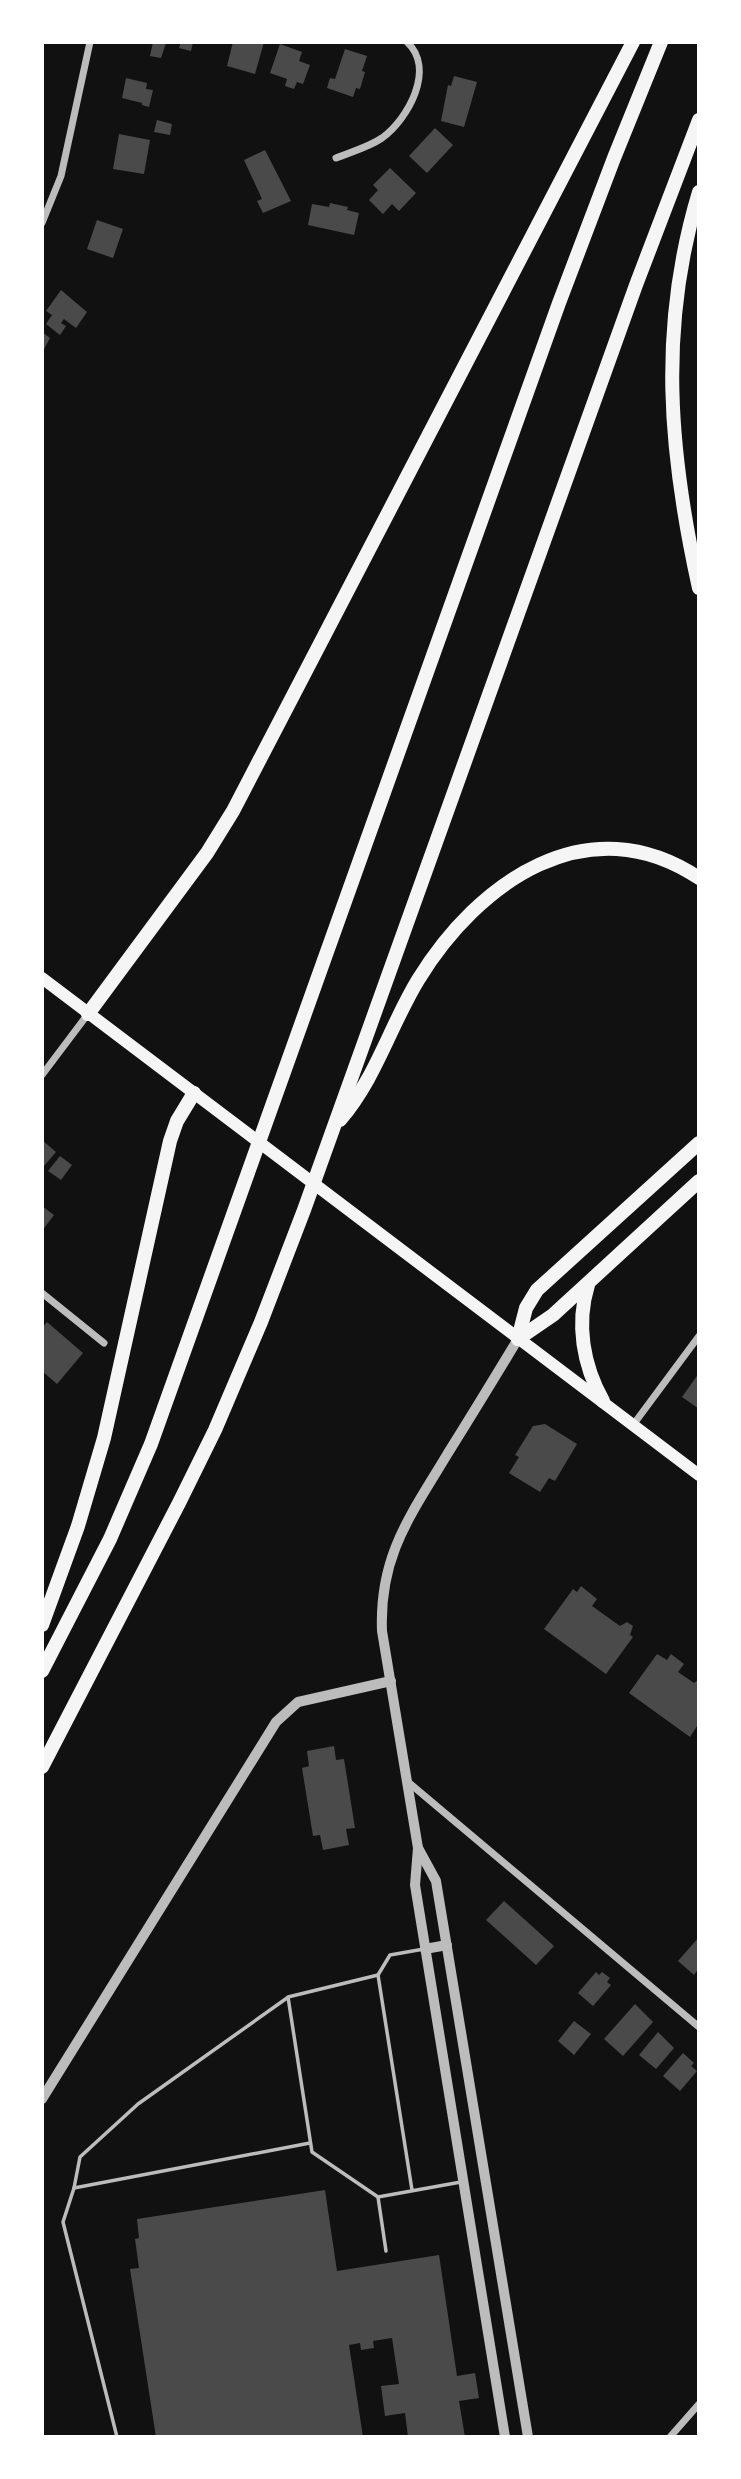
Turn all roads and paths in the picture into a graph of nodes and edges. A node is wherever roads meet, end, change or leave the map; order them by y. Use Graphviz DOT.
graph roads {
  1 [pos="90,42"];
  2 [pos="407,42"];
  3 [pos="633,42"];
  4 [pos="662,42"];
  5 [pos="699,120"];
  6 [pos="336,158"];
  7 [pos="699,192"];
  8 [pos="42,223"];
  9 [pos="699,588"];
  10 [pos="699,878"];
  11 [pos="42,978"];
  12 [pos="88,1014"];
  13 [pos="42,1075"];
  14 [pos="194,1093"];
  15 [pos="332,1129"];
  16 [pos="699,1143"];
  17 [pos="699,1181"];
  18 [pos="588,1283"];
  19 [pos="42,1293"];
  20 [pos="699,1336"];
  21 [pos="518,1339"];
  22 [pos="104,1343"];
  23 [pos="603,1401"];
  24 [pos="633,1425"];
  25 [pos="699,1475"];
  26 [pos="42,1625"];
  27 [pos="42,1671"];
  28 [pos="391,1681"];
  29 [pos="42,1767"];
  30 [pos="408,1782"];
  31 [pos="418,1848"];
  32 [pos="447,1945"];
  33 [pos="425,1949"];
  34 [pos="379,1975"];
  35 [pos="288,1997"];
  36 [pos="699,2027"];
  37 [pos="42,2099"];
  38 [pos="310,2143"];
  39 [pos="464,2181"];
  40 [pos="74,2188"];
  41 [pos="411,2190"];
  42 [pos="378,2197"];
  43 [pos="386,2251"];
  44 [pos="699,2404"];
  45 [pos="117,2437"];
  46 [pos="505,2437"];
  47 [pos="527,2437"];
  48 [pos="670,2437"];
  1 -- 8 [label="street"];
  2 -- 6 [label="street"];
  3 -- 12 [label="highway"];
  4 -- 27 [label="highway"];
  5 -- 15 [label="highway"];
  7 -- 9 [label="highway"];
  10 -- 15 [label="highway"];
  11 -- 12 [label="main road"];
  12 -- 13 [label="street"];
  12 -- 14 [label="main road"];
  14 -- 21 [label="main road"];
  14 -- 26 [label="highway"];
  15 -- 29 [label="highway"];
  16 -- 21 [label="highway"];
  17 -- 18 [label="highway"];
  18 -- 21 [label="highway"];
  18 -- 23 [label="highway"];
  19 -- 22 [label="street"];
  20 -- 24 [label="street"];
  21 -- 23 [label="main road"];
  21 -- 28 [label="street"];
  23 -- 24 [label="main road"];
  24 -- 25 [label="main road"];
  28 -- 30 [label="street"];
  28 -- 37 [label="street"];
  30 -- 31 [label="street"];
  30 -- 36 [label="street"];
  31 -- 32 [label="street"];
  31 -- 33 [label="street"];
  32 -- 33 [label="street"];
  32 -- 47 [label="street"];
  33 -- 34 [label="lane"];
  33 -- 39 [label="street"];
  34 -- 35 [label="lane"];
  34 -- 41 [label="lane"];
  35 -- 38 [label="lane"];
  35 -- 40 [label="lane"];
  38 -- 40 [label="lane"];
  38 -- 42 [label="lane"];
  39 -- 41 [label="lane"];
  39 -- 46 [label="street"];
  40 -- 45 [label="lane"];
  41 -- 42 [label="lane"];
  42 -- 43 [label="lane"];
  44 -- 48 [label="street"];
}
